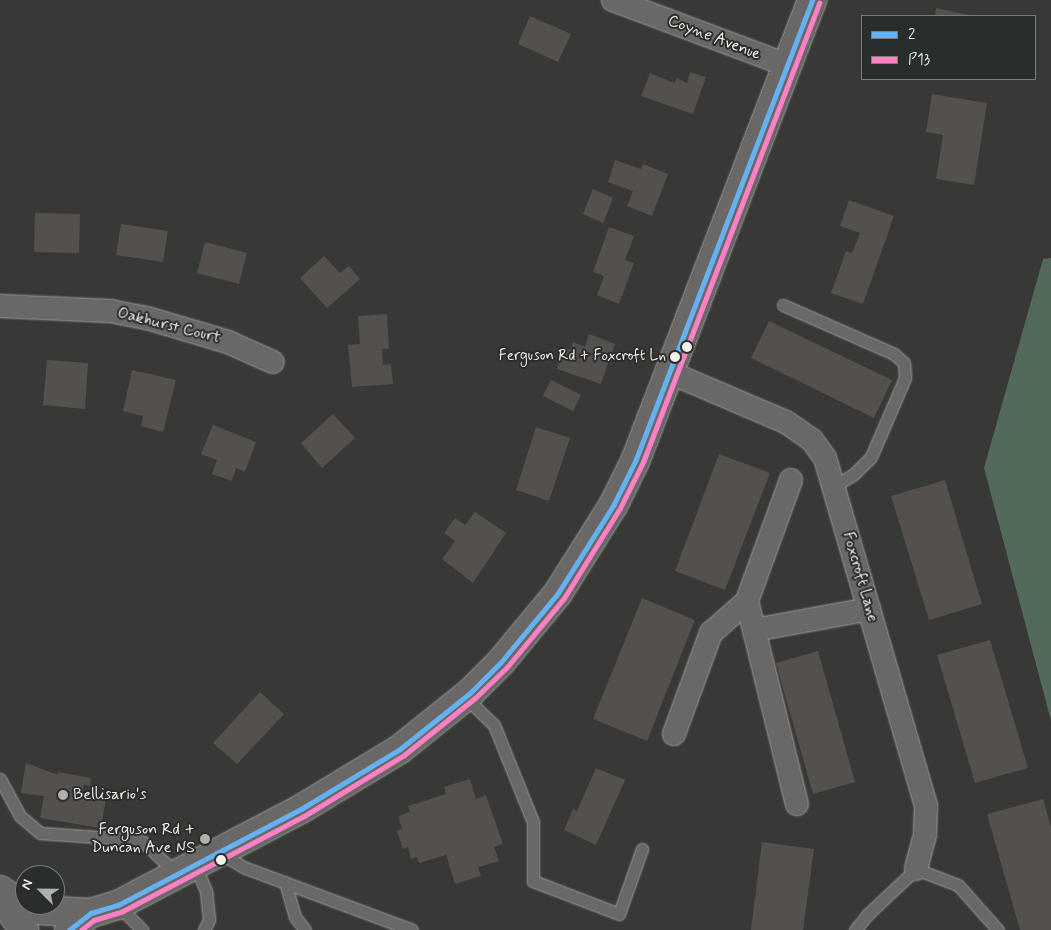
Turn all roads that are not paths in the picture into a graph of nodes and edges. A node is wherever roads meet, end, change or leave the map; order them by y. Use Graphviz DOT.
graph roads {
  1 [pos="613,0"];
  2 [pos="812,0"];
  3 [pos="787,65"];
  4 [pos="783,305"];
  5 [pos="0,306"];
  6 [pos="273,362"];
  7 [pos="671,373"];
  8 [pos="791,480"];
  9 [pos="835,486"];
  10 [pos="747,601"];
  11 [pos="869,609"];
  12 [pos="754,630"];
  13 [pos="465,697"];
  14 [pos="674,734"];
  15 [pos="0,779"];
  16 [pos="797,804"];
  17 [pos="642,849"];
  18 [pos="197,863"];
  19 [pos="916,869"];
  20 [pos="285,882"];
  21 [pos="0,890"];
  22 [pos="0,896"];
  23 [pos="118,905"];
  24 [pos="93,922"];
  25 [pos="0,923"];
  26 [pos="6,930"];
  27 [pos="24,930"];
  28 [pos="69,930"];
  29 [pos="142,930"];
  30 [pos="204,930"];
  31 [pos="306,930"];
  32 [pos="412,930"];
  33 [pos="855,930"];
  34 [pos="998,930"];
  1 -- 3 [label="street, Coyne Avenue"];
  2 -- 3 [label="street"];
  3 -- 7 [label="street"];
  4 -- 9 [label="lane"];
  5 -- 6 [label="street, Oakhurst Court"];
  7 -- 9 [label="street, Foxcroft Lane"];
  7 -- 13 [label="street"];
  8 -- 10 [label="street"];
  9 -- 11 [label="street, Foxcroft Lane"];
  10 -- 12 [label="street"];
  10 -- 14 [label="street"];
  11 -- 12 [label="street"];
  11 -- 19 [label="street, Foxcroft Lane"];
  12 -- 16 [label="street"];
  13 -- 17 [label="lane"];
  13 -- 18 [label="street"];
  15 -- 18 [label="lane"];
  18 -- 20 [label="lane"];
  18 -- 23 [label="street"];
  18 -- 30 [label="lane"];
  19 -- 33 [label="lane"];
  19 -- 34 [label="lane"];
  20 -- 31 [label="lane"];
  20 -- 32 [label="lane"];
  21 -- 24 [label="street"];
  22 -- 27 [label="street"];
  23 -- 24 [label="street"];
  23 -- 29 [label="lane"];
  24 -- 28 [label="street"];
  25 -- 26 [label="street"];
}
